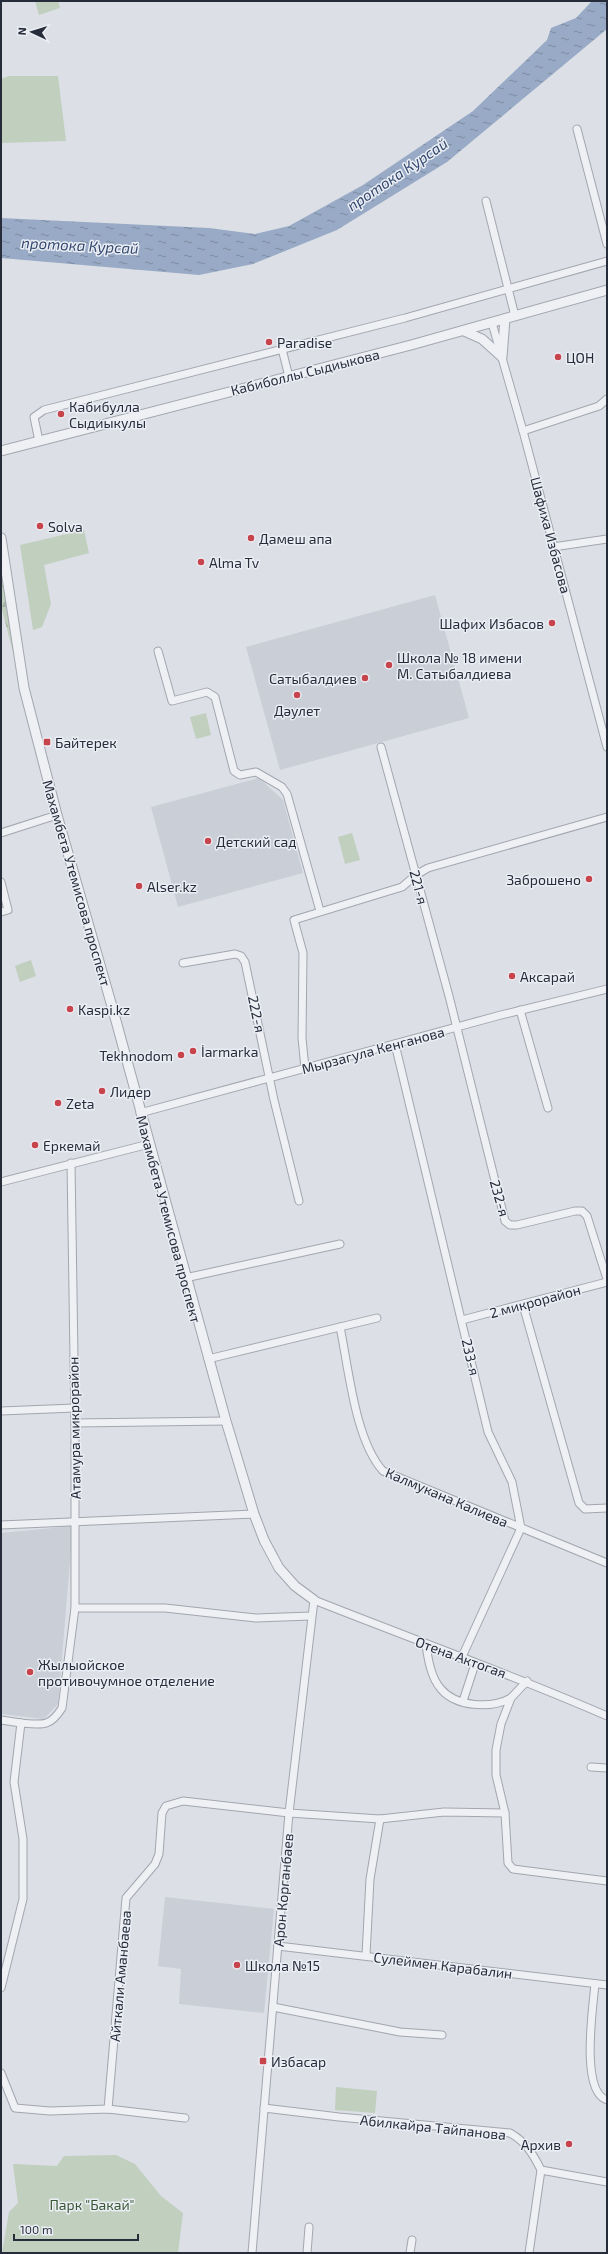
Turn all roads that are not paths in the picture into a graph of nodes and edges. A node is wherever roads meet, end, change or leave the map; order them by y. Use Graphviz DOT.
graph roads {
  1 [pos="577,129"];
  2 [pos="486,201"];
  3 [pos="607,244"];
  4 [pos="607,262"];
  5 [pos="509,288"];
  6 [pos="607,290"];
  7 [pos="516,316"];
  8 [pos="505,319"];
  9 [pos="492,323"];
  10 [pos="464,331"];
  11 [pos="282,349"];
  12 [pos="502,357"];
  13 [pos="289,377"];
  14 [pos="607,399"];
  15 [pos="523,431"];
  16 [pos="39,441"];
  17 [pos="1,451"];
  18 [pos="1,538"];
  19 [pos="607,538"];
  20 [pos="554,547"];
  21 [pos="158,651"];
  22 [pos="381,747"];
  23 [pos="607,747"];
  24 [pos="57,815"];
  25 [pos="607,817"];
  26 [pos="1,833"];
  27 [pos="416,875"];
  28 [pos="1,882"];
  29 [pos="5,911"];
  30 [pos="320,911"];
  31 [pos="183,963"];
  32 [pos="607,989"];
  33 [pos="520,1010"];
  34 [pos="457,1028"];
  35 [pos="395,1044"];
  36 [pos="305,1068"];
  37 [pos="271,1079"];
  38 [pos="548,1108"];
  39 [pos="140,1113"];
  40 [pos="149,1144"];
  41 [pos="71,1163"];
  42 [pos="1,1182"];
  43 [pos="299,1201"];
  44 [pos="340,1244"];
  45 [pos="185,1278"];
  46 [pos="607,1281"];
  47 [pos="523,1304"];
  48 [pos="377,1318"];
  49 [pos="462,1320"];
  50 [pos="340,1327"];
  51 [pos="208,1359"];
  52 [pos="74,1408"];
  53 [pos="1,1411"];
  54 [pos="226,1421"];
  55 [pos="75,1423"];
  56 [pos="607,1508"];
  57 [pos="254,1514"];
  58 [pos="76,1523"];
  59 [pos="1,1525"];
  60 [pos="521,1528"];
  61 [pos="607,1563"];
  62 [pos="314,1600"];
  63 [pos="75,1608"];
  64 [pos="311,1616"];
  65 [pos="426,1644"];
  66 [pos="461,1659"];
  67 [pos="475,1664"];
  68 [pos="527,1681"];
  69 [pos="511,1698"];
  70 [pos="463,1701"];
  71 [pos="607,1716"];
  72 [pos="1,1720"];
  73 [pos="21,1723"];
  74 [pos="591,1767"];
  75 [pos="607,1768"];
  76 [pos="289,1813"];
  77 [pos="505,1813"];
  78 [pos="380,1819"];
  79 [pos="607,1881"];
  80 [pos="278,1946"];
  81 [pos="366,1955"];
  82 [pos="595,1984"];
  83 [pos="607,1985"];
  84 [pos="1,1988"];
  85 [pos="273,2007"];
  86 [pos="442,2035"];
  87 [pos="1,2073"];
  88 [pos="607,2100"];
  89 [pos="264,2108"];
  90 [pos="108,2109"];
  91 [pos="185,2118"];
  92 [pos="541,2170"];
  93 [pos="607,2182"];
  94 [pos="309,2227"];
  95 [pos="412,2240"];
  96 [pos="252,2253"];
  97 [pos="306,2253"];
  98 [pos="410,2253"];
  99 [pos="529,2253"];
  1 -- 3 [label="street"];
  2 -- 5 [label="street"];
  4 -- 5 [label="street"];
  5 -- 7 [label="street"];
  5 -- 11 [label="street"];
  6 -- 7 [label="street, Кабиболлы Сыдиыкова"];
  7 -- 8 [label="street, Кабиболлы Сыдиыкова"];
  8 -- 9 [label="street, Кабиболлы Сыдиыкова"];
  8 -- 12 [label="street"];
  9 -- 10 [label="street, Кабиболлы Сыдиыкова"];
  9 -- 12 [label="street, Шафиха Избасова"];
  10 -- 12 [label="street"];
  10 -- 13 [label="street, Кабиболлы Сыдиыкова"];
  11 -- 13 [label="street"];
  11 -- 16 [label="street"];
  12 -- 15 [label="street, Шафиха Избасова"];
  13 -- 16 [label="street, Кабиболлы Сыдиыкова"];
  14 -- 15 [label="street"];
  15 -- 20 [label="street, Шафиха Избасова"];
  16 -- 17 [label="street, Кабиболлы Сыдиыкова"];
  18 -- 24 [label="street, Махамбета Утемисова проспект"];
  19 -- 20 [label="street"];
  20 -- 23 [label="street, Шафиха Избасова"];
  21 -- 30 [label="street"];
  22 -- 27 [label="street, 221-я"];
  24 -- 26 [label="street"];
  24 -- 39 [label="street, Махамбета Утемисова проспект"];
  25 -- 27 [label="street"];
  27 -- 30 [label="street"];
  27 -- 34 [label="street, 221-я"];
  28 -- 29 [label="street"];
  30 -- 36 [label="street"];
  31 -- 37 [label="street, 222-я"];
  32 -- 33 [label="street, Мырзагула Кенганова"];
  33 -- 34 [label="street, Мырзагула Кенганова"];
  33 -- 38 [label="street"];
  34 -- 35 [label="street, Мырзагула Кенганова"];
  34 -- 46 [label="street, 232-я"];
  35 -- 36 [label="street, Мырзагула Кенганова"];
  35 -- 49 [label="street, 233-я"];
  36 -- 37 [label="street, Мырзагула Кенганова"];
  37 -- 39 [label="street, Мырзагула Кенганова"];
  37 -- 43 [label="street, 222-я"];
  39 -- 40 [label="street, Махамбета Утемисова проспект"];
  40 -- 41 [label="street"];
  40 -- 45 [label="street, Махамбета Утемисова проспект"];
  41 -- 42 [label="street"];
  41 -- 52 [label="street, Атамура микрорайон"];
  44 -- 45 [label="street"];
  45 -- 51 [label="street, Махамбета Утемисова проспект"];
  46 -- 47 [label="street, 2 микрорайон"];
  47 -- 49 [label="street, 2 микрорайон"];
  47 -- 56 [label="street"];
  48 -- 50 [label="street"];
  49 -- 60 [label="street, 233-я"];
  50 -- 51 [label="street"];
  50 -- 60 [label="street, Калмукана Калиева"];
  51 -- 54 [label="street, Махамбета Утемисова проспект"];
  52 -- 53 [label="street"];
  52 -- 55 [label="street, Атамура микрорайон"];
  54 -- 55 [label="street"];
  54 -- 57 [label="street, Махамбета Утемисова проспект"];
  55 -- 58 [label="street, Атамура микрорайон"];
  57 -- 58 [label="street"];
  57 -- 62 [label="street, Махамбета Утемисова проспект"];
  58 -- 59 [label="street"];
  58 -- 63 [label="street, Атамура микрорайон"];
  60 -- 61 [label="street, Калмукана Калиева"];
  60 -- 66 [label="street"];
  62 -- 64 [label="street, Арон Корганбаев"];
  62 -- 65 [label="street, Отена Актогая"];
  63 -- 64 [label="street"];
  63 -- 73 [label="street, Атамура микрорайон"];
  64 -- 76 [label="street, Арон Корганбаев"];
  65 -- 66 [label="street, Отена Актогая"];
  65 -- 70 [label="street"];
  66 -- 67 [label="street, Отена Актогая"];
  67 -- 68 [label="street, Отена Актогая"];
  67 -- 70 [label="street"];
  68 -- 69 [label="street"];
  68 -- 71 [label="street, Отена Актогая"];
  69 -- 70 [label="street"];
  69 -- 77 [label="street"];
  72 -- 73 [label="street, Атамура микрорайон"];
  73 -- 84 [label="street"];
  74 -- 75 [label="street"];
  76 -- 78 [label="street"];
  76 -- 80 [label="street, Арон Корганбаев"];
  76 -- 90 [label="street, Айткали Аманбаева"];
  77 -- 78 [label="street"];
  77 -- 79 [label="street"];
  78 -- 81 [label="street"];
  80 -- 81 [label="street, Сулеймен Карабалин"];
  80 -- 85 [label="street, Арон Корганбаев"];
  81 -- 82 [label="street, Сулеймен Карабалин"];
  82 -- 83 [label="street, Сулеймен Карабалин"];
  82 -- 88 [label="street"];
  85 -- 86 [label="street"];
  85 -- 89 [label="street, Арон Корганбаев"];
  87 -- 90 [label="street"];
  89 -- 92 [label="street, Абилкайра Тайпанова"];
  89 -- 96 [label="street, Арон Корганбаев"];
  90 -- 91 [label="street"];
  92 -- 93 [label="street"];
  92 -- 99 [label="street"];
  94 -- 97 [label="street"];
  95 -- 98 [label="street"];
}
